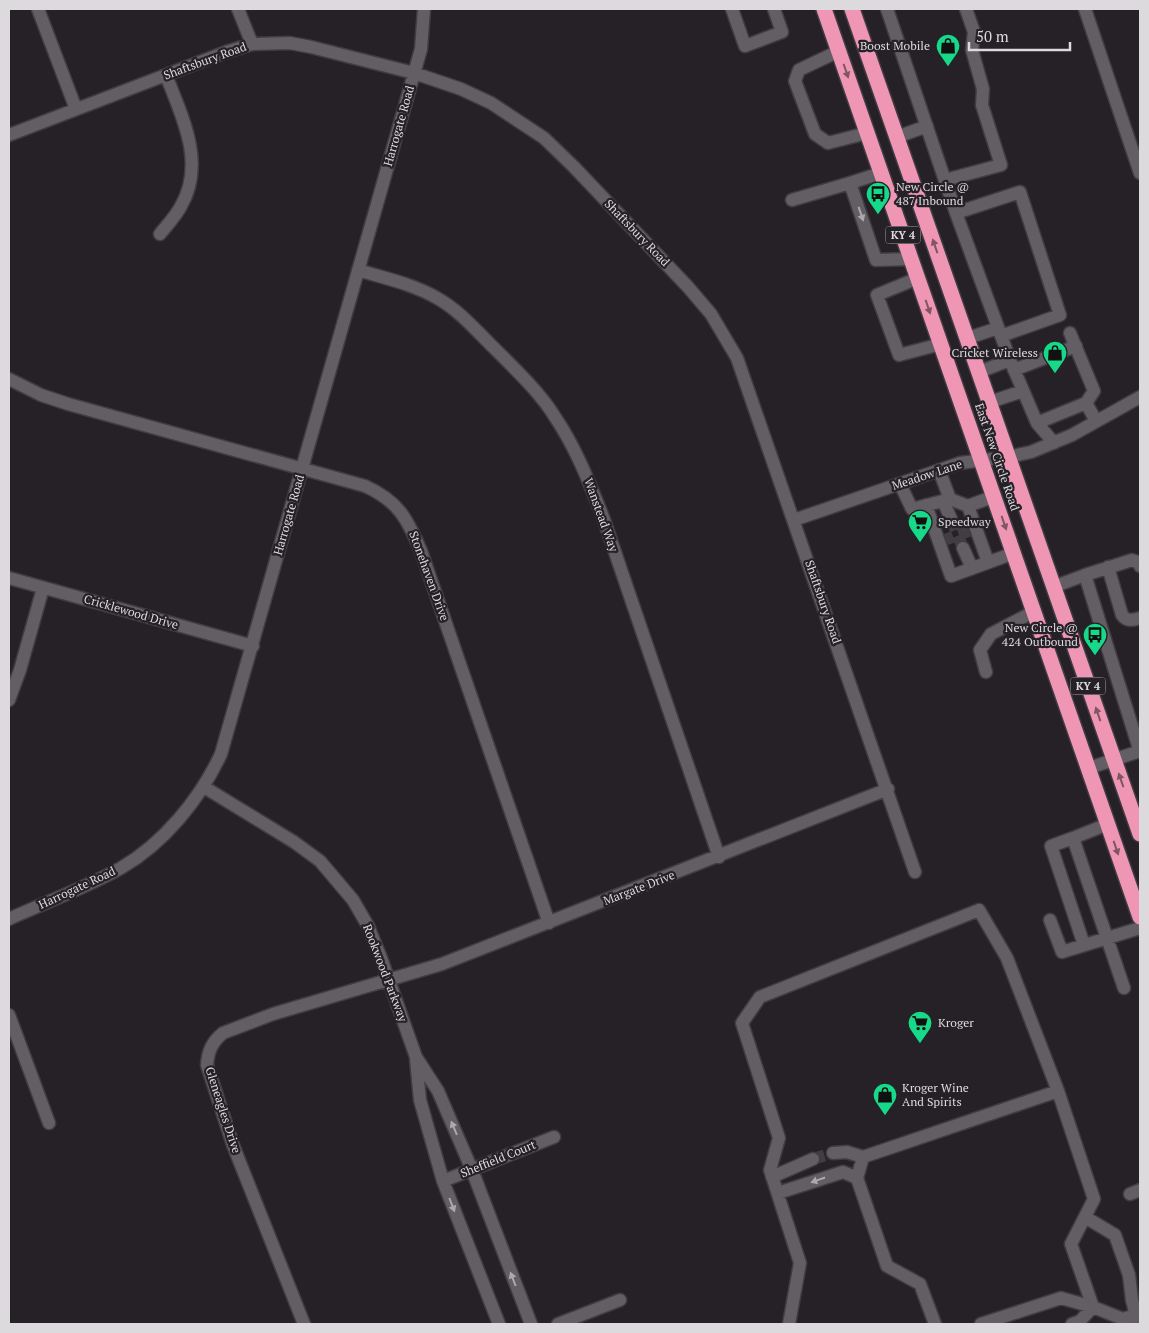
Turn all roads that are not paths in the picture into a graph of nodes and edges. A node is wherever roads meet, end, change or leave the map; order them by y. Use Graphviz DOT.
graph roads {
  1 [pos="38,9"];
  2 [pos="238,9"];
  3 [pos="424,9"];
  4 [pos="732,9"];
  5 [pos="774,9"];
  6 [pos="824,9"];
  7 [pos="852,9"];
  8 [pos="887,9"];
  9 [pos="966,9"];
  10 [pos="1085,9"];
  11 [pos="252,44"];
  12 [pos="839,51"];
  13 [pos="414,73"];
  14 [pos="166,75"];
  15 [pos="76,109"];
  16 [pos="927,126"];
  17 [pos="867,133"];
  18 [pos="9,135"];
  19 [pos="897,137"];
  20 [pos="881,173"];
  21 [pos="1140,173"];
  22 [pos="945,180"];
  23 [pos="850,183"];
  24 [pos="792,200"];
  25 [pos="956,213"];
  26 [pos="160,234"];
  27 [pos="911,259"];
  28 [pos="358,270"];
  29 [pos="918,278"];
  30 [pos="1000,332"];
  31 [pos="1070,333"];
  32 [pos="968,338"];
  33 [pos="941,344"];
  34 [pos="1076,346"];
  35 [pos="1012,365"];
  36 [pos="979,372"];
  37 [pos="9,379"];
  38 [pos="1023,391"];
  39 [pos="1140,397"];
  40 [pos="990,402"];
  41 [pos="1086,403"];
  42 [pos="1037,422"];
  43 [pos="1096,422"];
  44 [pos="1054,444"];
  45 [pos="1008,457"];
  46 [pos="982,460"];
  47 [pos="302,468"];
  48 [pos="939,470"];
  49 [pos="900,484"];
  50 [pos="995,496"];
  51 [pos="947,500"];
  52 [pos="926,505"];
  53 [pos="968,506"];
  54 [pos="952,519"];
  55 [pos="794,520"];
  56 [pos="963,548"];
  57 [pos="1014,553"];
  58 [pos="988,562"];
  59 [pos="1140,566"];
  60 [pos="1108,567"];
  61 [pos="972,568"];
  62 [pos="1085,576"];
  63 [pos="9,578"];
  64 [pos="1053,587"];
  65 [pos="43,588"];
  66 [pos="1035,611"];
  67 [pos="1140,618"];
  68 [pos="252,646"];
  69 [pos="986,672"];
  70 [pos="9,700"];
  71 [pos="1140,751"];
  72 [pos="1114,760"];
  73 [pos="1089,768"];
  74 [pos="204,788"];
  75 [pos="888,789"];
  76 [pos="1108,824"];
  77 [pos="1140,834"];
  78 [pos="1073,838"];
  79 [pos="719,856"];
  80 [pos="915,872"];
  81 [pos="1140,917"];
  82 [pos="9,918"];
  83 [pos="1050,920"];
  84 [pos="549,923"];
  85 [pos="1140,928"];
  86 [pos="1107,938"];
  87 [pos="1084,945"];
  88 [pos="388,980"];
  89 [pos="1124,988"];
  90 [pos="9,1015"];
  91 [pos="416,1057"];
  92 [pos="1058,1091"];
  93 [pos="49,1123"];
  94 [pos="554,1137"];
  95 [pos="833,1153"];
  96 [pos="863,1157"];
  97 [pos="814,1159"];
  98 [pos="472,1170"];
  99 [pos="772,1176"];
  100 [pos="857,1178"];
  101 [pos="443,1181"];
  102 [pos="778,1194"];
  103 [pos="1085,1217"];
  104 [pos="1134,1273"];
  105 [pos="620,1300"];
  106 [pos="1093,1307"];
  107 [pos="1138,1316"];
  108 [pos="304,1324"];
  109 [pos="499,1324"];
  110 [pos="531,1324"];
  111 [pos="558,1324"];
  112 [pos="789,1324"];
  113 [pos="935,1324"];
  114 [pos="981,1324"];
  115 [pos="1072,1324"];
  1 -- 15 [label="street"];
  2 -- 11 [label="street"];
  3 -- 13 [label="street, Harrogate Road"];
  4 -- 5 [label="street"];
  6 -- 12 [label="highway, East New Circle Road / KY 4"];
  7 -- 19 [label="highway, East New Circle Road / KY 4"];
  8 -- 16 [label="street"];
  9 -- 22 [label="street"];
  10 -- 21 [label="street"];
  11 -- 13 [label="street, Shaftsbury Road"];
  11 -- 14 [label="street, Shaftsbury Road"];
  12 -- 17 [label="highway, East New Circle Road / KY 4, one-way"];
  12 -- 17 [label="street"];
  13 -- 28 [label="street, Harrogate Road"];
  13 -- 55 [label="street, Shaftsbury Road"];
  14 -- 15 [label="street, Shaftsbury Road"];
  14 -- 26 [label="street"];
  15 -- 18 [label="street, Shaftsbury Road"];
  16 -- 19 [label="street"];
  16 -- 22 [label="street"];
  17 -- 20 [label="highway, East New Circle Road / KY 4"];
  32 -- 19 [label="highway, East New Circle Road / KY 4, one-way"];
  20 -- 23 [label="street"];
  20 -- 27 [label="highway, East New Circle Road / KY 4"];
  22 -- 25 [label="street"];
  23 -- 24 [label="street"];
  23 -- 27 [label="street, one-way"];
  25 -- 30 [label="street"];
  25 -- 30 [label="street"];
  27 -- 29 [label="highway, East New Circle Road / KY 4"];
  28 -- 47 [label="street, Harrogate Road"];
  28 -- 79 [label="street, Wanstead Way"];
  29 -- 33 [label="highway, East New Circle Road / KY 4, one-way"];
  29 -- 33 [label="street"];
  30 -- 32 [label="street"];
  30 -- 35 [label="street"];
  31 -- 34 [label="street"];
  32 -- 36 [label="highway, East New Circle Road / KY 4"];
  33 -- 46 [label="highway, East New Circle Road / KY 4"];
  34 -- 35 [label="street"];
  34 -- 41 [label="street"];
  35 -- 36 [label="street"];
  35 -- 38 [label="street"];
  36 -- 40 [label="highway, East New Circle Road / KY 4"];
  37 -- 47 [label="street, Stonehaven Drive"];
  38 -- 40 [label="street"];
  38 -- 42 [label="street"];
  39 -- 43 [label="street, Meadow Lane"];
  40 -- 45 [label="highway, East New Circle Road / KY 4"];
  41 -- 42 [label="street"];
  41 -- 43 [label="street"];
  42 -- 44 [label="street"];
  43 -- 44 [label="street, Meadow Lane"];
  44 -- 45 [label="street, Meadow Lane"];
  45 -- 46 [label="street, Meadow Lane"];
  45 -- 64 [label="highway, East New Circle Road / KY 4"];
  46 -- 48 [label="street, Meadow Lane"];
  46 -- 50 [label="highway, East New Circle Road / KY 4"];
  47 -- 68 [label="street, Harrogate Road"];
  47 -- 84 [label="street, Stonehaven Drive"];
  48 -- 49 [label="street, Meadow Lane"];
  48 -- 51 [label="street"];
  49 -- 52 [label="street"];
  49 -- 55 [label="street, Meadow Lane"];
  50 -- 53 [label="street"];
  50 -- 57 [label="highway, East New Circle Road / KY 4, one-way"];
  51 -- 52 [label="street"];
  51 -- 53 [label="street"];
  51 -- 54 [label="street"];
  52 -- 61 [label="street"];
  53 -- 58 [label="street"];
  55 -- 75 [label="street, Shaftsbury Road"];
  56 -- 61 [label="street"];
  57 -- 58 [label="street"];
  57 -- 66 [label="highway, East New Circle Road / KY 4"];
  58 -- 61 [label="street"];
  59 -- 60 [label="street"];
  60 -- 62 [label="street"];
  60 -- 67 [label="street"];
  62 -- 64 [label="street"];
  62 -- 71 [label="street"];
  63 -- 65 [label="street, Cricklewood Drive"];
  72 -- 64 [label="highway, East New Circle Road / KY 4, one-way"];
  65 -- 68 [label="street, Cricklewood Drive"];
  65 -- 70 [label="street"];
  66 -- 69 [label="street"];
  66 -- 73 [label="highway, East New Circle Road / KY 4"];
  68 -- 74 [label="street, Harrogate Road"];
  71 -- 72 [label="street"];
  72 -- 73 [label="street"];
  77 -- 72 [label="highway, East New Circle Road / KY 4, one-way"];
  73 -- 76 [label="highway, East New Circle Road / KY 4"];
  74 -- 82 [label="street, Harrogate Road"];
  74 -- 88 [label="street, Rookwood Parkway"];
  75 -- 79 [label="street, Margate Drive"];
  75 -- 80 [label="street, Shaftsbury Road"];
  76 -- 78 [label="street"];
  76 -- 81 [label="highway, East New Circle Road / KY 4, one-way"];
  78 -- 86 [label="street"];
  78 -- 87 [label="street"];
  79 -- 84 [label="street, Margate Drive"];
  83 -- 87 [label="street"];
  84 -- 88 [label="street, Margate Drive"];
  85 -- 86 [label="street"];
  86 -- 87 [label="street"];
  86 -- 89 [label="street"];
  88 -- 91 [label="street, Rookwood Parkway"];
  88 -- 108 [label="street, Gleneagles Drive"];
  90 -- 93 [label="street"];
  98 -- 91 [label="street, Rookwood Parkway, one-way"];
  91 -- 101 [label="street, Rookwood Parkway"];
  92 -- 96 [label="street"];
  92 -- 99 [label="street"];
  92 -- 103 [label="street"];
  94 -- 98 [label="street, Sheffield Court"];
  95 -- 96 [label="street"];
  96 -- 100 [label="street"];
  97 -- 99 [label="street"];
  98 -- 101 [label="street, Sheffield Court"];
  110 -- 98 [label="street, Rookwood Parkway, one-way"];
  99 -- 102 [label="street"];
  100 -- 102 [label="street, one-way"];
  100 -- 113 [label="street"];
  101 -- 109 [label="street, Rookwood Parkway, one-way"];
  102 -- 112 [label="street"];
  103 -- 104 [label="street"];
  103 -- 106 [label="street"];
  104 -- 107 [label="street"];
  105 -- 111 [label="street"];
  106 -- 107 [label="street"];
  106 -- 114 [label="street"];
  106 -- 115 [label="street"];
}
